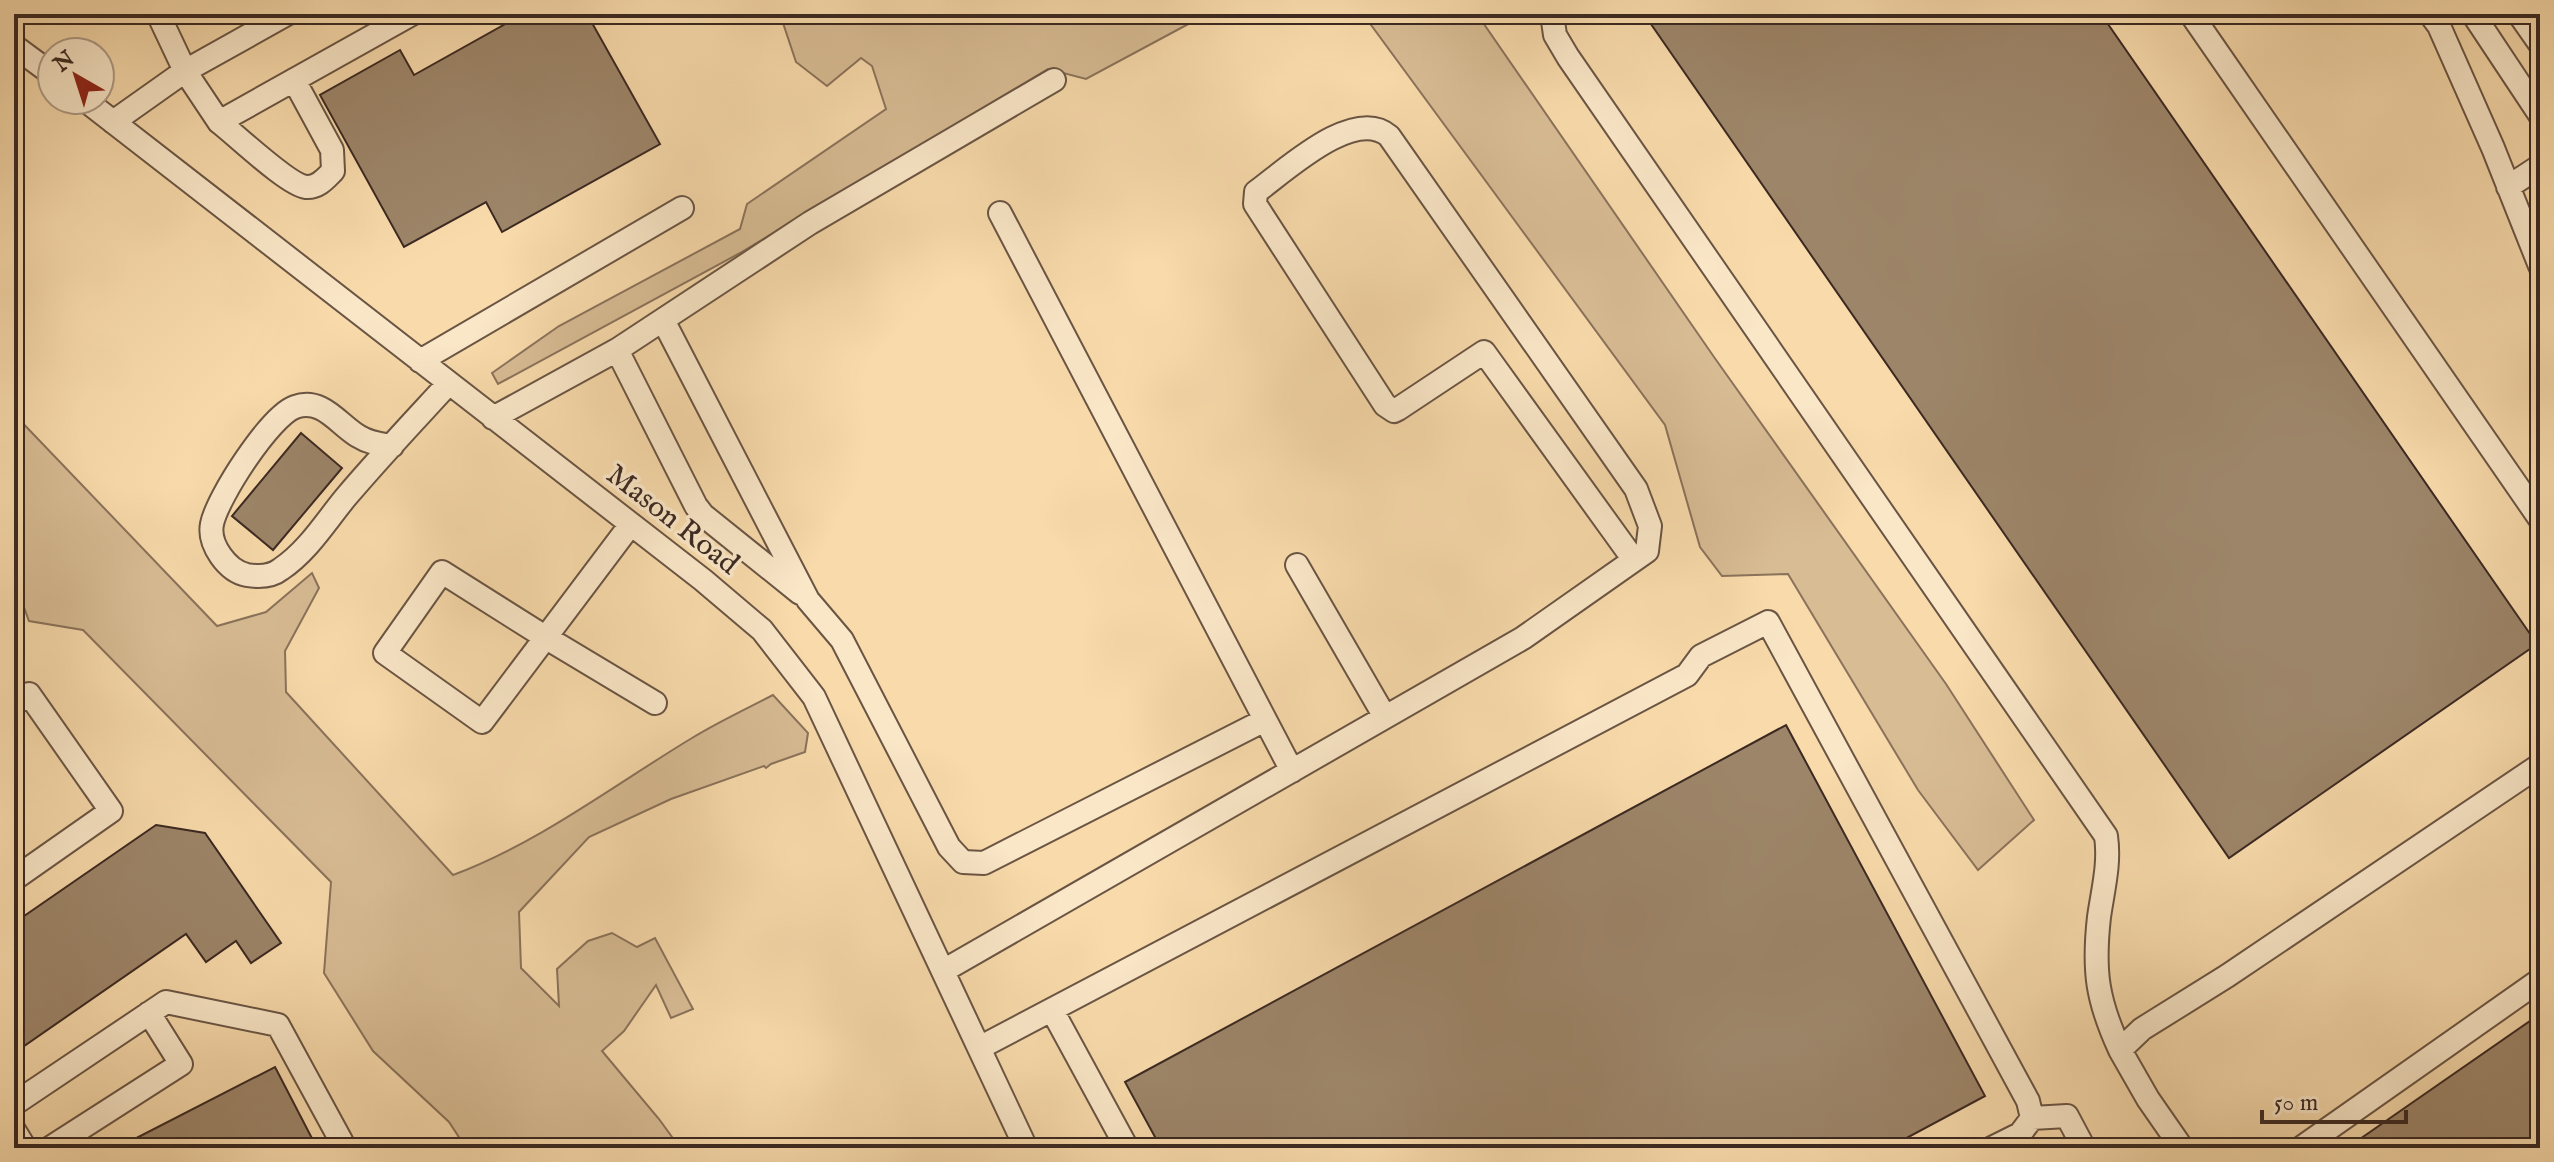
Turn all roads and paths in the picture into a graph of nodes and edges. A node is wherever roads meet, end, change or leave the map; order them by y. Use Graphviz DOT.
graph roads {
  1 [pos="167,14"];
  2 [pos="287,14"];
  3 [pos="412,14"];
  4 [pos="1552,14"];
  5 [pos="2191,14"];
  6 [pos="2430,14"];
  7 [pos="2473,14"];
  8 [pos="2519,14"];
  9 [pos="2540,44"];
  10 [pos="14,46"];
  11 [pos="36,62"];
  12 [pos="185,71"];
  13 [pos="294,80"];
  14 [pos="1054,80"];
  15 [pos="2540,115"];
  16 [pos="105,116"];
  17 [pos="113,122"];
  18 [pos="219,122"];
  19 [pos="2540,166"];
  20 [pos="2508,187"];
  21 [pos="682,208"];
  22 [pos="1000,213"];
  23 [pos="2540,266"];
  24 [pos="663,320"];
  25 [pos="617,350"];
  26 [pos="420,361"];
  27 [pos="448,384"];
  28 [pos="493,418"];
  29 [pos="392,446"];
  30 [pos="2540,519"];
  31 [pos="631,524"];
  32 [pos="1634,560"];
  33 [pos="1297,565"];
  34 [pos="808,600"];
  35 [pos="545,637"];
  36 [pos="655,703"];
  37 [pos="14,704"];
  38 [pos="1385,717"];
  39 [pos="1265,720"];
  40 [pos="2540,765"];
  41 [pos="1292,771"];
  42 [pos="14,879"];
  43 [pos="943,971"];
  44 [pos="2540,980"];
  45 [pos="1052,1010"];
  46 [pos="149,1013"];
  47 [pos="979,1048"];
  48 [pos="2120,1050"];
  49 [pos="14,1104"];
  50 [pos="14,1130"];
  51 [pos="2027,1133"];
  52 [pos="25,1148"];
  53 [pos="50,1148"];
  54 [pos="345,1148"];
  55 [pos="1026,1148"];
  56 [pos="1127,1148"];
  57 [pos="1992,1148"];
  58 [pos="2084,1148"];
  59 [pos="2182,1148"];
  60 [pos="2301,1148"];
  1 -- 12 [label="street"];
  2 -- 12 [label="street"];
  3 -- 13 [label="street"];
  4 -- 48 [label="street"];
  5 -- 30 [label="street"];
  6 -- 20 [label="street"];
  7 -- 15 [label="street"];
  8 -- 9 [label="street"];
  10 -- 11 [label="street"];
  12 -- 17 [label="street"];
  12 -- 18 [label="street"];
  13 -- 18 [label="street"];
  13 -- 18 [label="street"];
  14 -- 24 [label="street"];
  16 -- 17 [label="street, Mason Road"];
  17 -- 26 [label="street, Mason Road"];
  19 -- 20 [label="street"];
  20 -- 23 [label="street"];
  21 -- 26 [label="street"];
  22 -- 39 [label="street"];
  24 -- 25 [label="street"];
  24 -- 34 [label="street"];
  25 -- 28 [label="street"];
  25 -- 34 [label="street"];
  26 -- 27 [label="street, Mason Road"];
  27 -- 28 [label="street, Mason Road"];
  27 -- 29 [label="street"];
  28 -- 31 [label="street, Mason Road"];
  29 -- 29 [label="street"];
  31 -- 35 [label="street"];
  31 -- 43 [label="street, Mason Road"];
  32 -- 32 [label="street"];
  32 -- 38 [label="street"];
  33 -- 38 [label="street"];
  34 -- 39 [label="street"];
  35 -- 35 [label="street"];
  35 -- 36 [label="street"];
  37 -- 42 [label="street"];
  38 -- 41 [label="street"];
  39 -- 41 [label="street"];
  40 -- 48 [label="street"];
  41 -- 43 [label="street"];
  43 -- 47 [label="street, Mason Road"];
  44 -- 60 [label="street"];
  45 -- 47 [label="street"];
  45 -- 51 [label="street"];
  45 -- 56 [label="street"];
  46 -- 49 [label="street"];
  46 -- 53 [label="street"];
  46 -- 54 [label="street"];
  47 -- 55 [label="street, Mason Road"];
  48 -- 59 [label="street"];
  50 -- 52 [label="street"];
  51 -- 57 [label="street"];
  51 -- 58 [label="street"];
}
